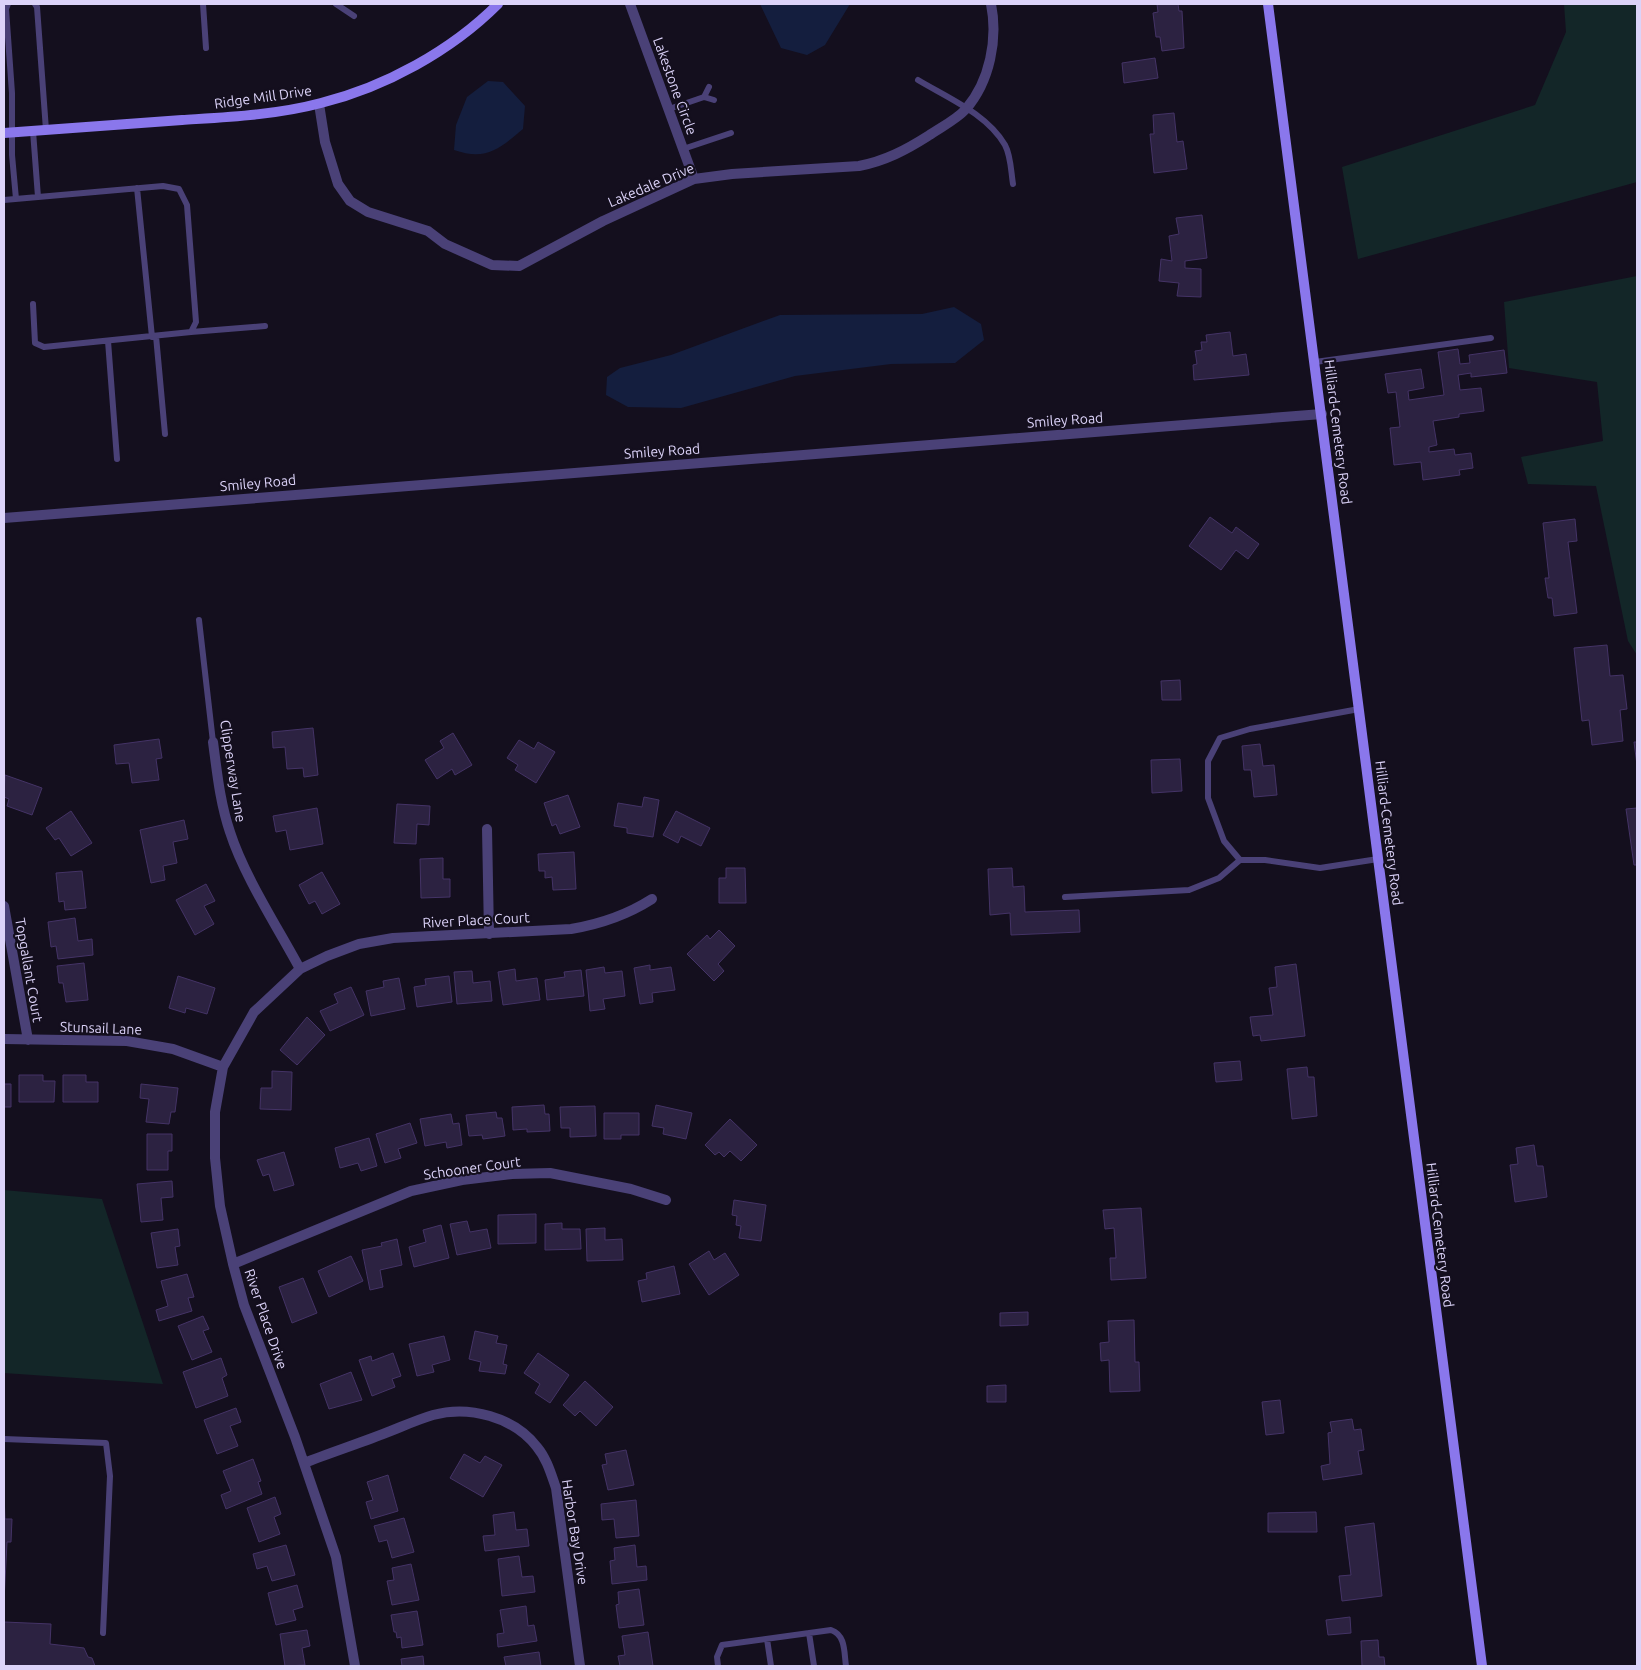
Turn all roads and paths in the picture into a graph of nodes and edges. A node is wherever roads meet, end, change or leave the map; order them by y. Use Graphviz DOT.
graph roads {
  1 [pos="8,4"];
  2 [pos="35,4"];
  3 [pos="203,4"];
  4 [pos="336,4"];
  5 [pos="498,4"];
  6 [pos="630,4"];
  7 [pos="991,4"];
  8 [pos="1268,4"];
  9 [pos="354,16"];
  10 [pos="206,48"];
  11 [pos="918,80"];
  12 [pos="709,87"];
  13 [pos="704,97"];
  14 [pos="714,100"];
  15 [pos="319,104"];
  16 [pos="668,109"];
  17 [pos="966,109"];
  18 [pos="46,130"];
  19 [pos="32,131"];
  20 [pos="8,133"];
  21 [pos="730,133"];
  22 [pos="683,149"];
  23 [pos="694,179"];
  24 [pos="1012,184"];
  25 [pos="137,188"];
  26 [pos="38,198"];
  27 [pos="16,199"];
  28 [pos="4,200"];
  29 [pos="33,304"];
  30 [pos="265,326"];
  31 [pos="192,332"];
  32 [pos="154,337"];
  33 [pos="1491,338"];
  34 [pos="108,341"];
  35 [pos="1315,362"];
  36 [pos="1322,414"];
  37 [pos="166,434"];
  38 [pos="117,459"];
  39 [pos="4,518"];
  40 [pos="199,620"];
  41 [pos="1359,709"];
  42 [pos="213,742"];
  43 [pos="486,829"];
  44 [pos="1378,859"];
  45 [pos="1240,860"];
  46 [pos="1065,897"];
  47 [pos="652,899"];
  48 [pos="4,906"];
  49 [pos="489,934"];
  50 [pos="300,969"];
  51 [pos="4,1039"];
  52 [pos="28,1040"];
  53 [pos="224,1067"];
  54 [pos="666,1200"];
  55 [pos="233,1264"];
  56 [pos="4,1439"];
  57 [pos="304,1463"];
  58 [pos="104,1633"];
  59 [pos="809,1633"];
  60 [pos="767,1639"];
  61 [pos="355,1666"];
  62 [pos="580,1666"];
  63 [pos="718,1666"];
  64 [pos="770,1666"];
  65 [pos="814,1666"];
  66 [pos="846,1666"];
  67 [pos="1482,1666"];
  1 -- 20 [label="lane"];
  2 -- 18 [label="lane"];
  3 -- 10 [label="lane"];
  4 -- 9 [label="lane"];
  5 -- 15 [label="main road, Ridge Mill Drive"];
  6 -- 16 [label="street, Lakestone Circle"];
  7 -- 17 [label="street, Lakedale Drive"];
  8 -- 35 [label="main road, Hilliard-Cemetery Road"];
  11 -- 17 [label="lane"];
  12 -- 13 [label="lane"];
  13 -- 14 [label="lane"];
  13 -- 16 [label="lane"];
  15 -- 18 [label="main road, Ridge Mill Drive"];
  15 -- 23 [label="street, Lakedale Drive"];
  16 -- 22 [label="street, Lakestone Circle"];
  17 -- 23 [label="street, Lakedale Drive"];
  17 -- 24 [label="lane"];
  18 -- 19 [label="main road, Ridge Mill Drive"];
  19 -- 20 [label="main road, Ridge Mill Drive"];
  19 -- 26 [label="lane"];
  20 -- 27 [label="lane"];
  21 -- 22 [label="lane"];
  22 -- 23 [label="street, Lakestone Circle"];
  25 -- 26 [label="lane"];
  25 -- 31 [label="lane"];
  25 -- 32 [label="lane"];
  26 -- 27 [label="lane"];
  27 -- 28 [label="lane"];
  29 -- 34 [label="lane"];
  30 -- 31 [label="lane"];
  31 -- 32 [label="lane"];
  32 -- 34 [label="lane"];
  32 -- 37 [label="lane"];
  33 -- 35 [label="lane"];
  34 -- 38 [label="lane"];
  35 -- 36 [label="main road, Hilliard-Cemetery Road"];
  36 -- 39 [label="street, Smiley Road"];
  36 -- 41 [label="main road, Hilliard-Cemetery Road"];
  40 -- 42 [label="lane, Clipperway Lane"];
  41 -- 44 [label="main road, Hilliard-Cemetery Road"];
  41 -- 45 [label="lane"];
  42 -- 50 [label="street, Clipperway Lane"];
  43 -- 49 [label="street"];
  44 -- 45 [label="lane"];
  44 -- 67 [label="main road, Hilliard-Cemetery Road"];
  45 -- 46 [label="lane"];
  47 -- 49 [label="street, River Place Court"];
  48 -- 52 [label="street, Topgallant Court"];
  49 -- 50 [label="street, River Place Court"];
  50 -- 53 [label="street, River Place Drive"];
  51 -- 52 [label="street, Stunsail Lane"];
  52 -- 53 [label="street, Stunsail Lane"];
  53 -- 55 [label="street, River Place Drive"];
  54 -- 55 [label="street, Schooner Court"];
  55 -- 57 [label="street, River Place Drive"];
  56 -- 58 [label="lane"];
  57 -- 61 [label="street, River Place Drive"];
  57 -- 62 [label="street, Harbor Bay Drive"];
  59 -- 60 [label="lane"];
  59 -- 65 [label="lane"];
  59 -- 66 [label="lane"];
  60 -- 63 [label="lane"];
  60 -- 64 [label="lane"];
}
